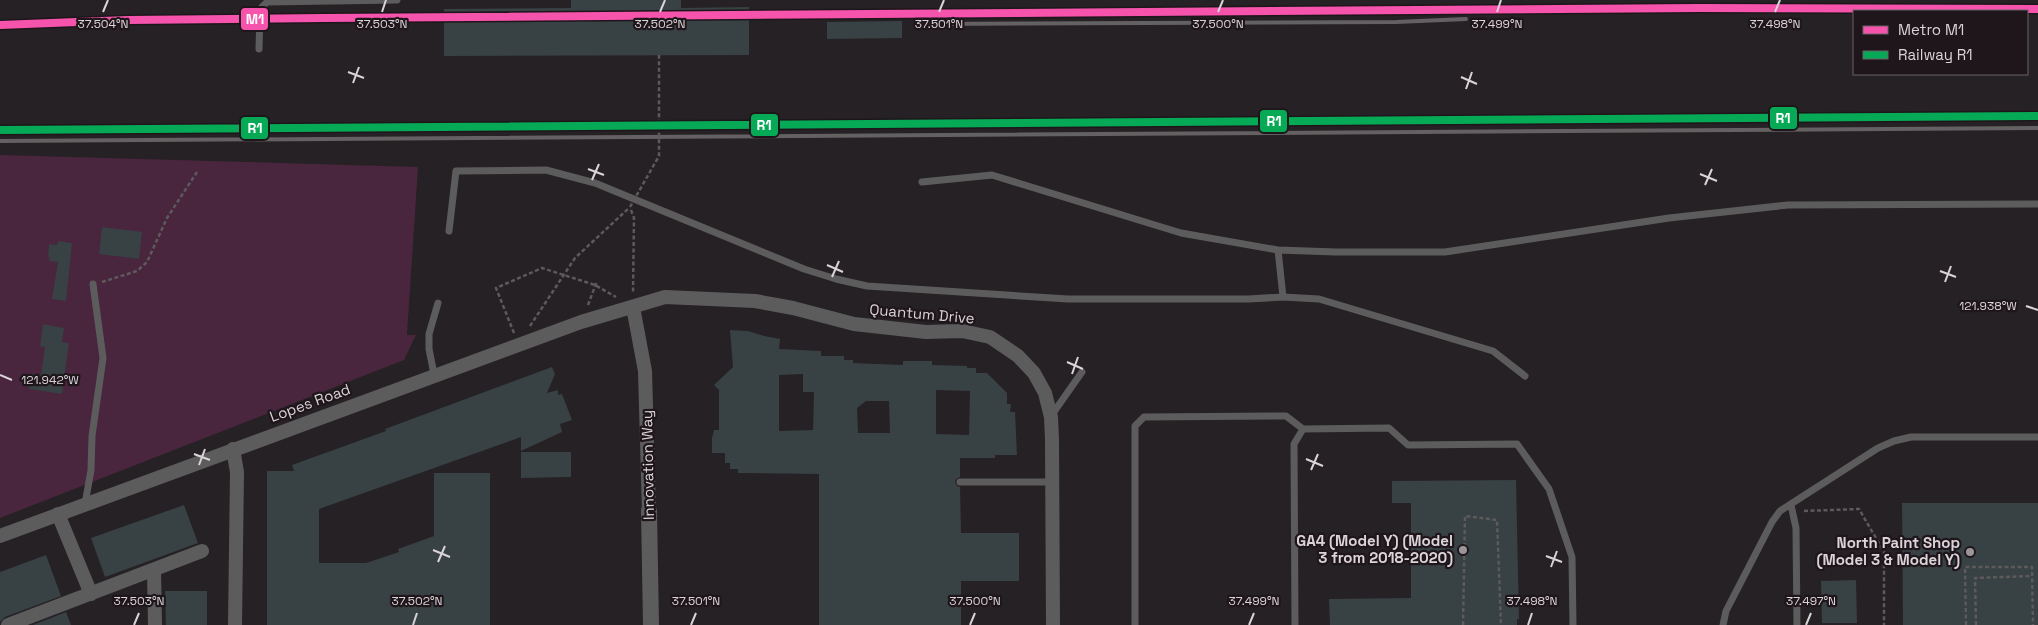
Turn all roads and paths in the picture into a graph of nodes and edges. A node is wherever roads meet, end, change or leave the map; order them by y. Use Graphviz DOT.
graph roads {
  1 [pos="397,0"];
  2 [pos="259,49"];
  3 [pos="659,55"];
  4 [pos="197,172"];
  5 [pos="922,182"];
  6 [pos="2038,204"];
  7 [pos="630,207"];
  8 [pos="449,231"];
  9 [pos="1278,250"];
  10 [pos="564,275"];
  11 [pos="597,281"];
  12 [pos="93,284"];
  13 [pos="595,285"];
  14 [pos="1283,297"];
  15 [pos="438,303"];
  16 [pos="633,307"];
  17 [pos="581,322"];
  18 [pos="518,343"];
  19 [pos="1082,372"];
  20 [pos="434,374"];
  21 [pos="1525,376"];
  22 [pos="1051,417"];
  23 [pos="1303,429"];
  24 [pos="2038,437"];
  25 [pos="233,449"];
  26 [pos="960,482"];
  27 [pos="1052,482"];
  28 [pos="85,504"];
  29 [pos="1790,505"];
  30 [pos="649,511"];
  31 [pos="1780,511"];
  32 [pos="58,514"];
  33 [pos="0,536"];
  34 [pos="202,551"];
  35 [pos="154,571"];
  36 [pos="2032,575"];
  37 [pos="91,594"];
  38 [pos="8,625"];
  39 [pos="155,625"];
  40 [pos="235,625"];
  41 [pos="651,625"];
  42 [pos="1052,625"];
  43 [pos="1135,625"];
  44 [pos="1295,625"];
  45 [pos="1464,625"];
  46 [pos="1501,625"];
  47 [pos="1573,625"];
  48 [pos="1723,625"];
  49 [pos="1797,625"];
  50 [pos="1884,625"];
  51 [pos="1966,625"];
  52 [pos="1976,625"];
  53 [pos="2033,625"];
  1 -- 2 [label="lane"];
  3 -- 7 [label="path, bridge"];
  4 -- 12 [label="path"];
  5 -- 9 [label="lane"];
  6 -- 9 [label="lane"];
  7 -- 10 [label="path"];
  7 -- 16 [label="path"];
  8 -- 14 [label="lane"];
  9 -- 14 [label="lane"];
  10 -- 13 [label="path"];
  10 -- 18 [label="path"];
  10 -- 18 [label="path"];
  11 -- 13 [label="path"];
  12 -- 28 [label="lane"];
  13 -- 16 [label="path"];
  13 -- 17 [label="path"];
  14 -- 21 [label="lane"];
  15 -- 20 [label="lane"];
  16 -- 17 [label="street, Lopes Road"];
  16 -- 22 [label="street, Quantum Drive"];
  16 -- 30 [label="street, Innovation Way"];
  17 -- 18 [label="street, Lopes Road"];
  18 -- 20 [label="street, Lopes Road"];
  19 -- 22 [label="lane"];
  20 -- 25 [label="street, Lopes Road"];
  22 -- 27 [label="street, Quantum Drive"];
  23 -- 43 [label="lane"];
  23 -- 44 [label="lane"];
  23 -- 47 [label="lane"];
  24 -- 29 [label="lane"];
  25 -- 28 [label="street, Lopes Road"];
  25 -- 40 [label="street"];
  26 -- 27 [label="lane"];
  27 -- 42 [label="street, Quantum Drive"];
  28 -- 32 [label="street, Lopes Road"];
  29 -- 31 [label="lane"];
  29 -- 49 [label="lane"];
  30 -- 41 [label="street, Innovation Way"];
  31 -- 48 [label="lane"];
  31 -- 50 [label="path"];
  32 -- 33 [label="street, Lopes Road"];
  32 -- 37 [label="street"];
  34 -- 35 [label="street"];
  35 -- 37 [label="street"];
  35 -- 39 [label="street"];
  36 -- 51 [label="path"];
  36 -- 52 [label="path"];
  36 -- 53 [label="path"];
  37 -- 38 [label="street"];
  45 -- 46 [label="path"];
}
